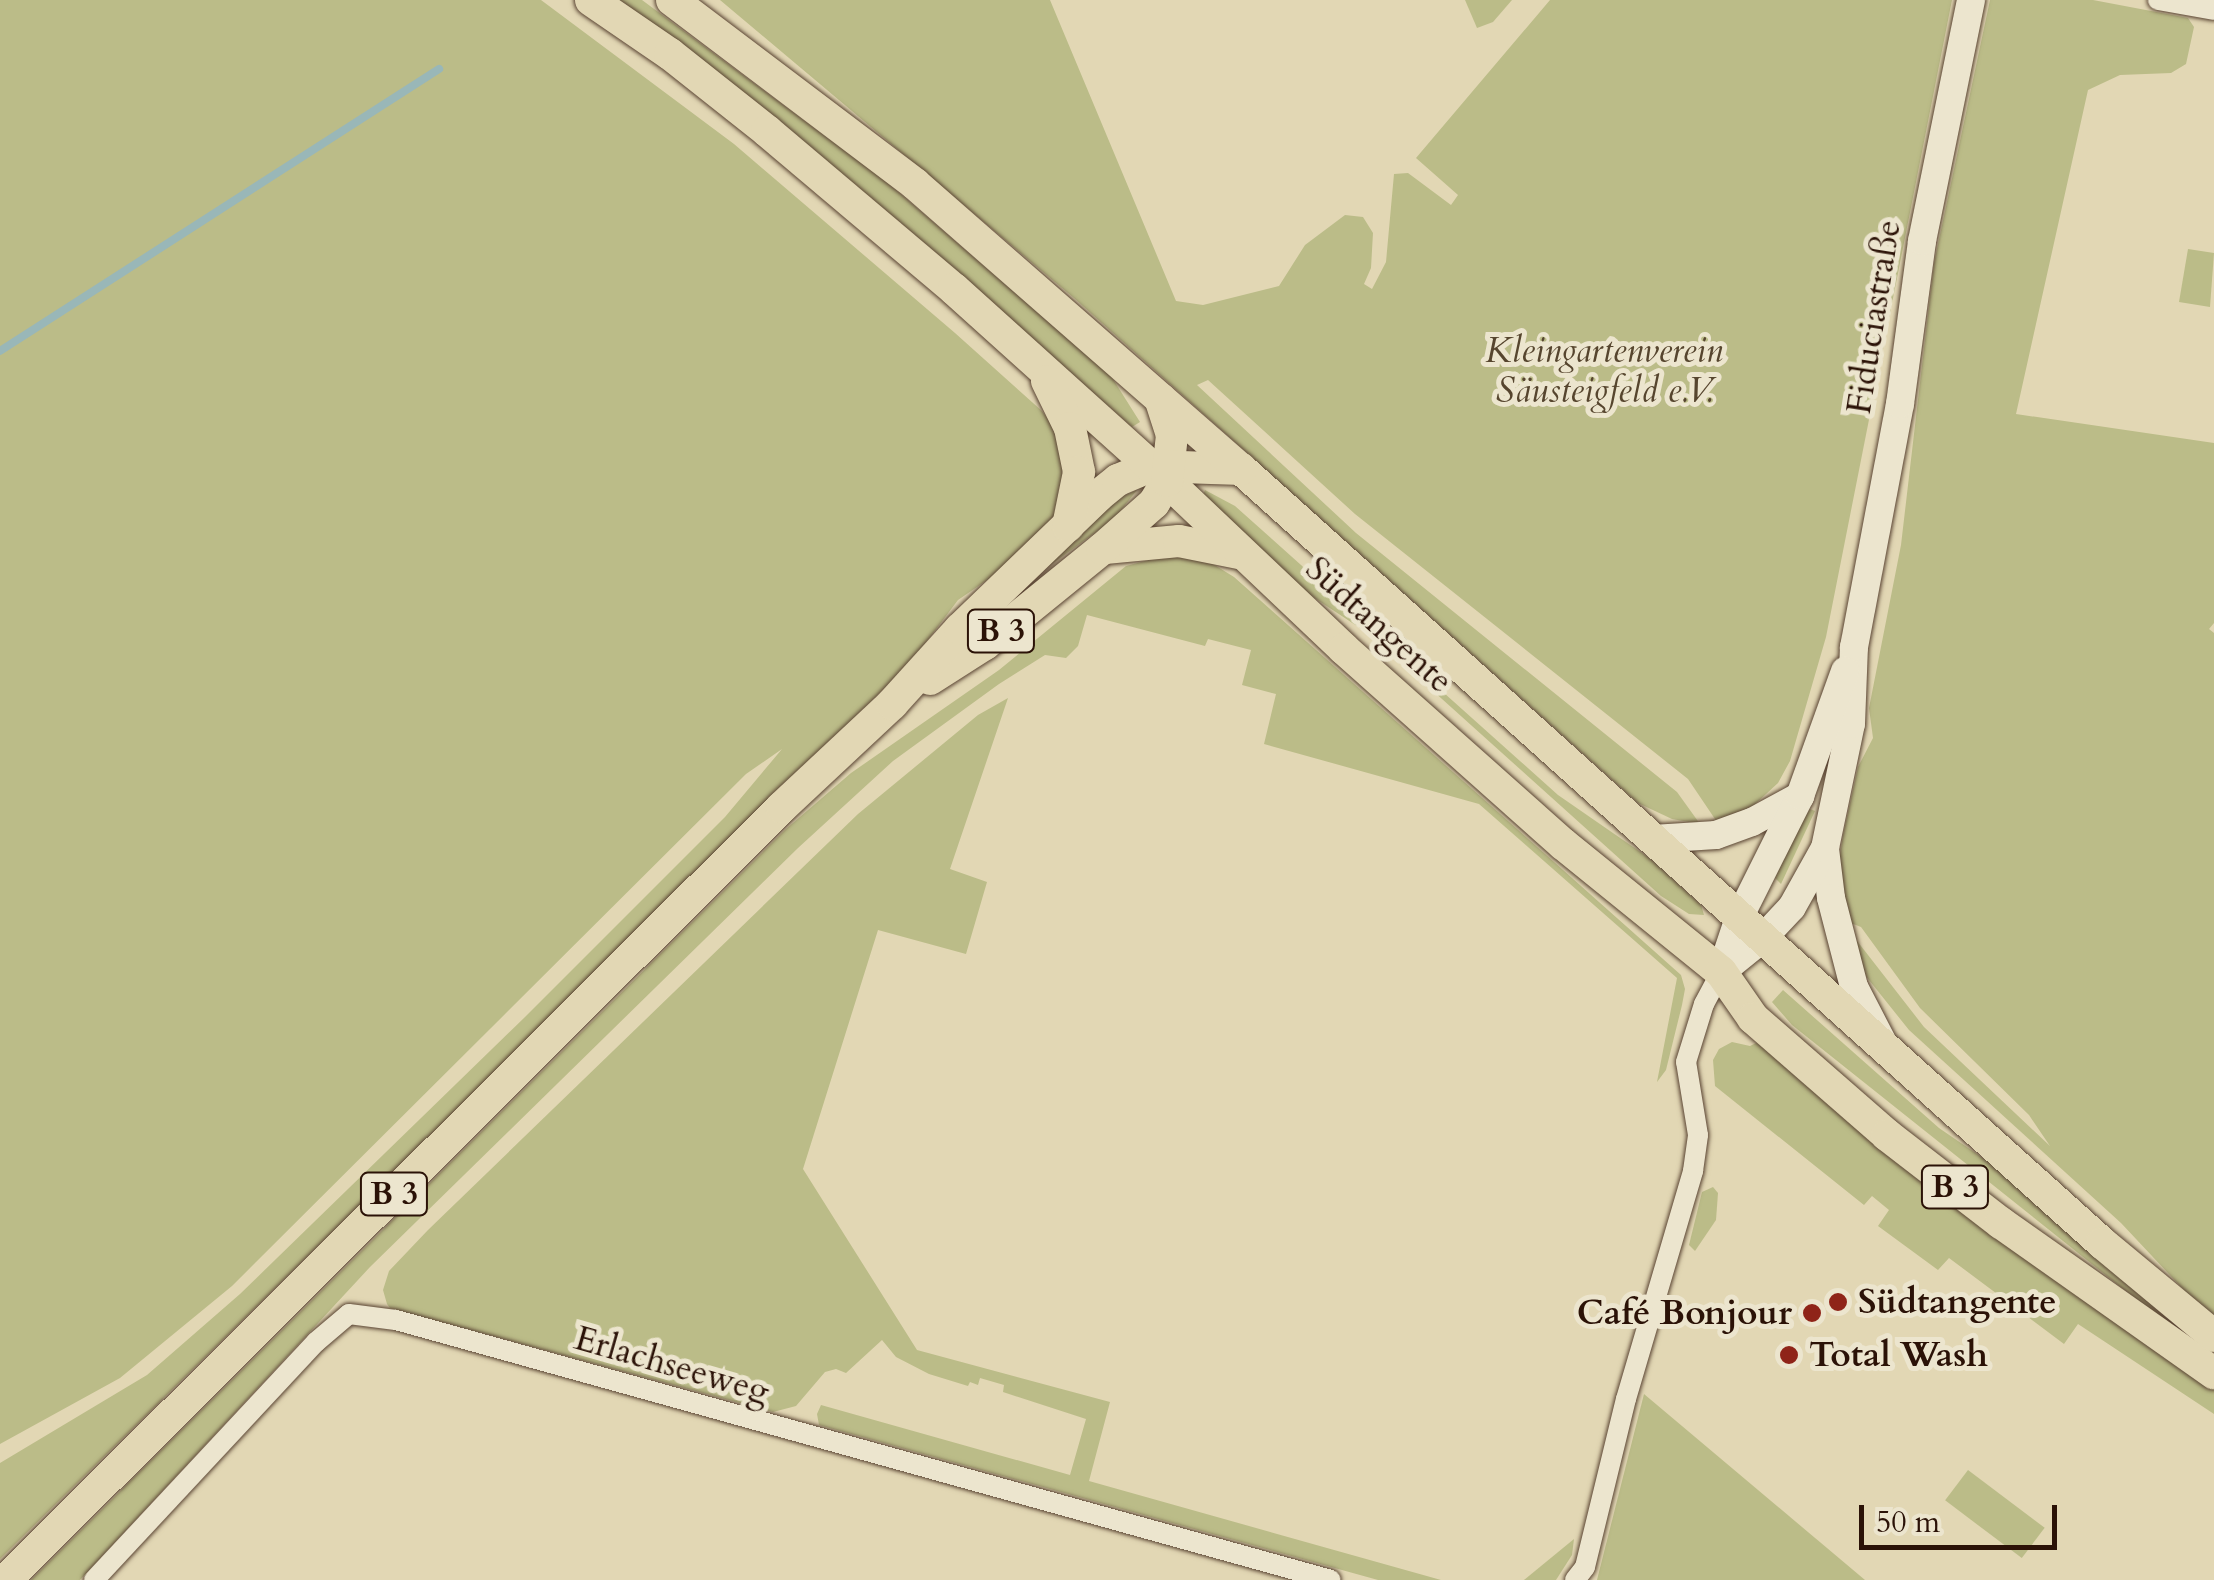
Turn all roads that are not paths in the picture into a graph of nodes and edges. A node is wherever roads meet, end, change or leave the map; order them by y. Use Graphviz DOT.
graph roads {
  1 [pos="591,0"];
  2 [pos="672,0"];
  3 [pos="1971,0"];
  4 [pos="2158,0"];
  5 [pos="2214,10"];
  6 [pos="1037,364"];
  7 [pos="1160,399"];
  8 [pos="1241,469"];
  9 [pos="1163,471"];
  10 [pos="1068,526"];
  11 [pos="1102,548"];
  12 [pos="1243,555"];
  13 [pos="1854,646"];
  14 [pos="892,704"];
  15 [pos="1800,796"];
  16 [pos="1653,839"];
  17 [pos="1825,848"];
  18 [pos="1751,928"];
  19 [pos="1721,972"];
  20 [pos="1882,1042"];
  21 [pos="2214,1336"];
  22 [pos="2214,1373"];
  23 [pos="6,1580"];
  24 [pos="94,1580"];
  25 [pos="1332,1580"];
  26 [pos="1575,1580"];
  1 -- 6 [label="main road, Südtangente"];
  2 -- 7 [label="main road, Südtangente"];
  3 -- 13 [label="main road, Fiduciastraße"];
  4 -- 5 [label="street"];
  6 -- 9 [label="main road, Südtangente / B 3"];
  6 -- 10 [label="main road"];
  7 -- 8 [label="main road, Südtangente"];
  7 -- 9 [label="main road"];
  8 -- 9 [label="main road"];
  8 -- 16 [label="main road, Südtangente / B 3"];
  9 -- 10 [label="main road, B 3"];
  9 -- 11 [label="main road, B 3"];
  9 -- 12 [label="main road, Südtangente / B 3"];
  10 -- 14 [label="main road, B 3"];
  11 -- 12 [label="main road"];
  11 -- 14 [label="main road, B 3"];
  12 -- 19 [label="main road, Südtangente / B 3"];
  13 -- 15 [label="main road, Fiduciastraße"];
  13 -- 17 [label="main road, Fiduciastraße"];
  14 -- 23 [label="main road, B 3"];
  15 -- 16 [label="main road"];
  15 -- 18 [label="main road, Fiduciastraße"];
  16 -- 18 [label="main road, Südtangente / B 3"];
  17 -- 18 [label="main road, Fiduciastraße"];
  17 -- 20 [label="main road"];
  18 -- 19 [label="main road, Fiduciastraße"];
  18 -- 20 [label="main road, Südtangente / B 3"];
  19 -- 22 [label="main road, Südtangente / B 3"];
  19 -- 26 [label="street"];
  20 -- 21 [label="main road, Südtangente / B 3"];
  24 -- 25 [label="street, Erlachseeweg"];
}
